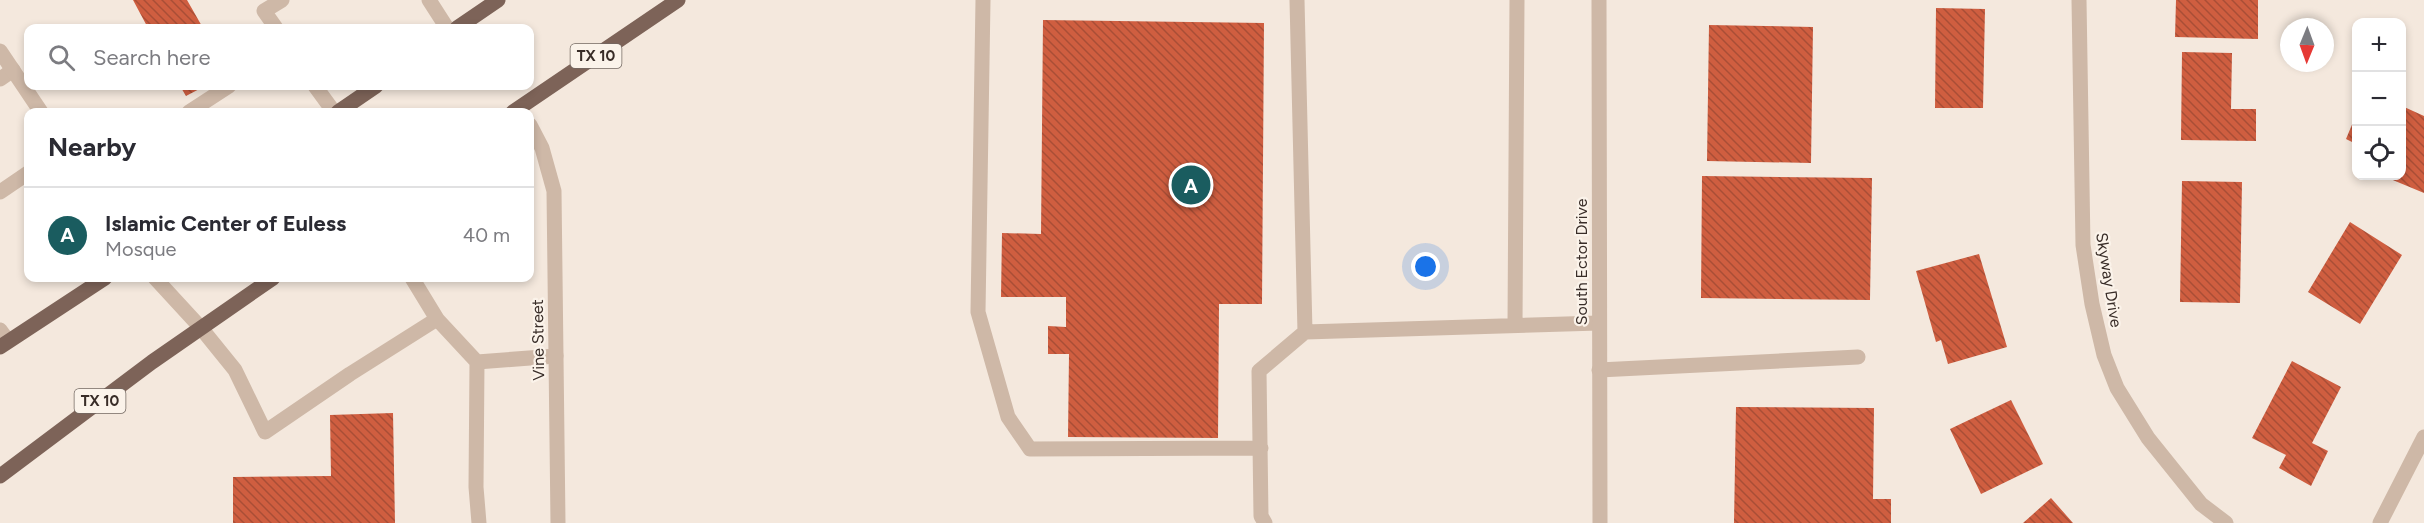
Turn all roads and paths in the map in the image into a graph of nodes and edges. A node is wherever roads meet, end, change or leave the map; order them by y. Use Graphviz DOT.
graph roads {
  1 [pos="282,0"];
  2 [pos="429,0"];
  3 [pos="498,0"];
  4 [pos="678,0"];
  5 [pos="983,0"];
  6 [pos="1297,0"];
  7 [pos="1517,0"];
  8 [pos="1599,0"];
  9 [pos="2079,0"];
  10 [pos="273,24"];
  11 [pos="444,24"];
  12 [pos="463,24"];
  13 [pos="0,51"];
  14 [pos="13,70"];
  15 [pos="0,79"];
  16 [pos="24,86"];
  17 [pos="26,90"];
  18 [pos="223,90"];
  19 [pos="318,90"];
  20 [pos="370,90"];
  21 [pos="38,108"];
  22 [pos="195,108"];
  23 [pos="331,108"];
  24 [pos="344,108"];
  25 [pos="523,108"];
  26 [pos="534,133"];
  27 [pos="24,176"];
  28 [pos="0,192"];
  29 [pos="98,282"];
  30 [pos="159,282"];
  31 [pos="267,282"];
  32 [pos="414,282"];
  33 [pos="437,320"];
  34 [pos="1599,323"];
  35 [pos="1515,325"];
  36 [pos="201,328"];
  37 [pos="1305,332"];
  38 [pos="3,339"];
  39 [pos="556,356"];
  40 [pos="1858,357"];
  41 [pos="477,362"];
  42 [pos="1599,370"];
  43 [pos="2424,437"];
  44 [pos="1261,448"];
  45 [pos="0,476"];
  46 [pos="480,523"];
  47 [pos="558,523"];
  48 [pos="1265,523"];
  49 [pos="1599,523"];
  50 [pos="2226,523"];
  51 [pos="2380,523"];
  1 -- 10 [label="street"];
  2 -- 11 [label="street"];
  3 -- 12 [label="main road"];
  4 -- 25 [label="main road, TX 10"];
  5 -- 44 [label="street"];
  6 -- 37 [label="street"];
  7 -- 35 [label="street"];
  8 -- 34 [label="street, South Ector Drive"];
  9 -- 50 [label="street, Skyway Drive"];
  13 -- 14 [label="street"];
  14 -- 15 [label="street"];
  14 -- 16 [label="street"];
  17 -- 21 [label="street"];
  18 -- 22 [label="street"];
  19 -- 23 [label="street"];
  20 -- 24 [label="main road"];
  26 -- 39 [label="street, Vine Street"];
  27 -- 28 [label="street"];
  29 -- 38 [label="main road"];
  30 -- 36 [label="street"];
  31 -- 36 [label="main road, TX 10"];
  32 -- 33 [label="street"];
  33 -- 36 [label="street"];
  33 -- 41 [label="street"];
  34 -- 35 [label="street"];
  34 -- 42 [label="street, South Ector Drive"];
  35 -- 37 [label="street"];
  36 -- 45 [label="main road, TX 10"];
  37 -- 44 [label="street"];
  39 -- 41 [label="street"];
  39 -- 47 [label="street, Vine Street"];
  40 -- 42 [label="street"];
  41 -- 46 [label="street"];
  42 -- 49 [label="street, South Ector Drive"];
  43 -- 51 [label="street"];
  44 -- 48 [label="street"];
}
